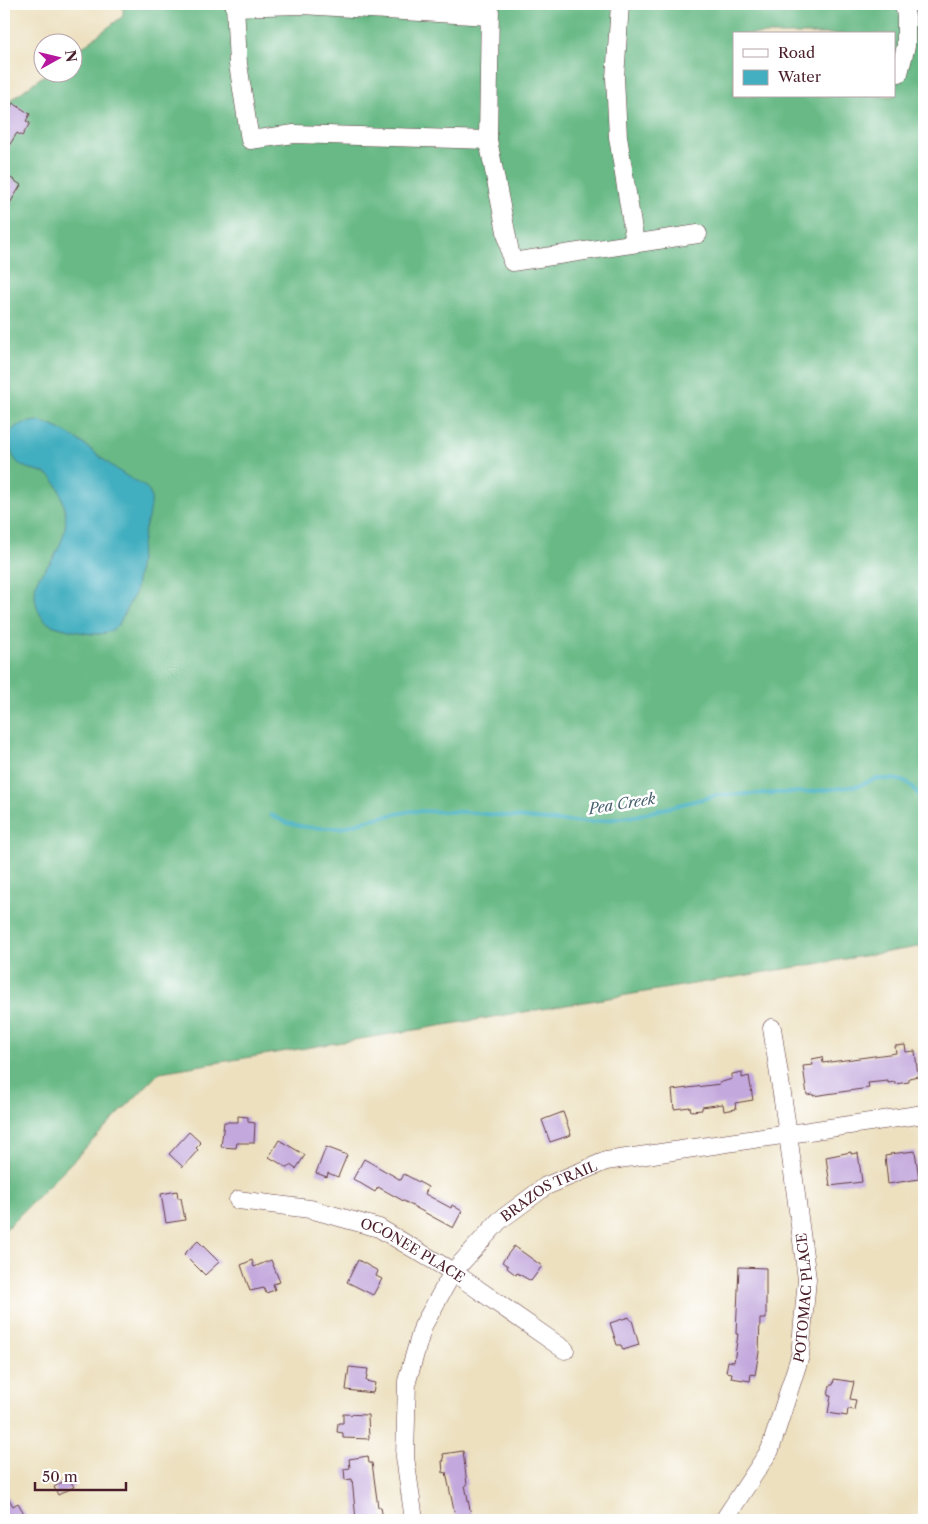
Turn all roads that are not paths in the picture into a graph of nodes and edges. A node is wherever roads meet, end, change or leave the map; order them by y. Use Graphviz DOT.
graph roads {
  1 [pos="620,4"];
  2 [pos="904,4"];
  3 [pos="235,5"];
  4 [pos="490,10"];
  5 [pos="899,74"];
  6 [pos="488,140"];
  7 [pos="698,234"];
  8 [pos="635,243"];
  9 [pos="772,1028"];
  10 [pos="924,1114"];
  11 [pos="788,1134"];
  12 [pos="238,1200"];
  13 [pos="453,1272"];
  14 [pos="565,1350"];
  15 [pos="414,1520"];
  16 [pos="724,1520"];
  1 -- 8 [label="street"];
  2 -- 5 [label="street"];
  3 -- 4 [label="street"];
  3 -- 6 [label="street"];
  4 -- 6 [label="street"];
  6 -- 8 [label="street"];
  7 -- 8 [label="street"];
  9 -- 11 [label="street, POTOMAC PLACE"];
  10 -- 11 [label="street, BRAZOS TRAIL"];
  11 -- 13 [label="street, BRAZOS TRAIL"];
  11 -- 16 [label="street, POTOMAC PLACE"];
  12 -- 13 [label="street, OCONEE PLACE"];
  13 -- 14 [label="street, OCONEE PLACE"];
  13 -- 15 [label="street, BRAZOS TRAIL"];
}
